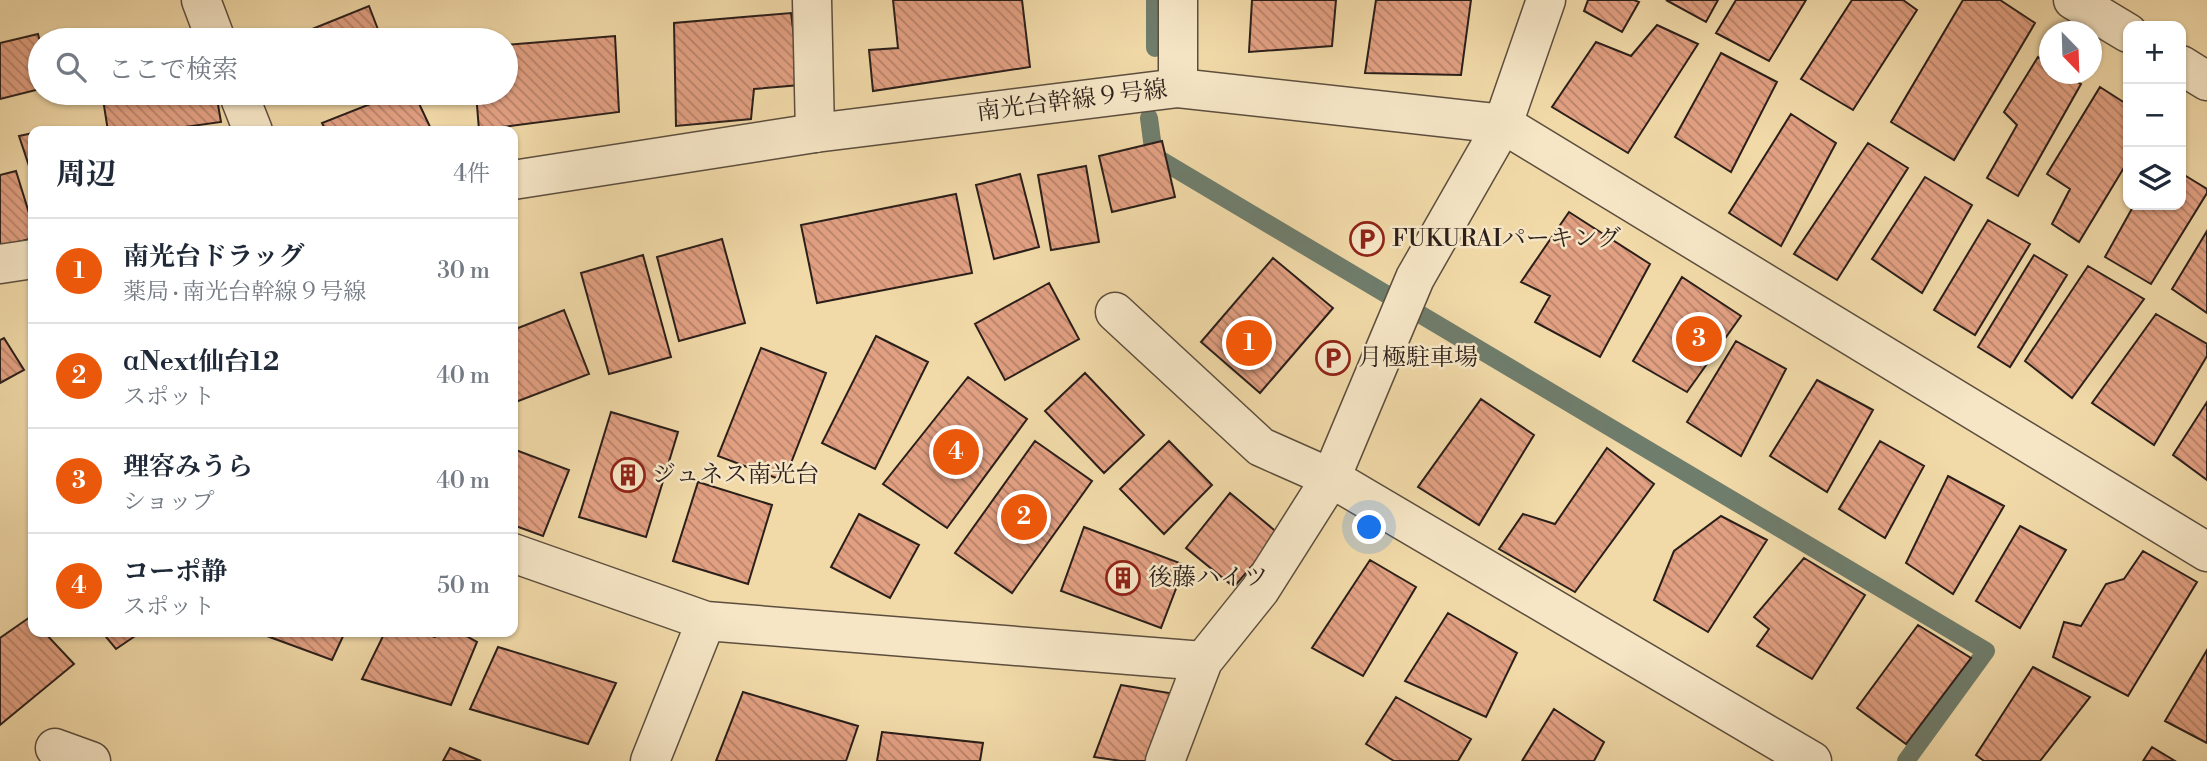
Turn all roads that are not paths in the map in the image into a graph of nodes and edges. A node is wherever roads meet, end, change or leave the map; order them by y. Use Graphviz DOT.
graph roads {
  1 [pos="201,0"];
  2 [pos="812,0"];
  3 [pos="1178,0"];
  4 [pos="1546,0"];
  5 [pos="2073,0"];
  6 [pos="212,28"];
  7 [pos="2123,30"];
  8 [pos="2186,68"];
  9 [pos="2207,81"];
  10 [pos="1178,88"];
  11 [pos="243,105"];
  12 [pos="1503,124"];
  13 [pos="251,126"];
  14 [pos="814,133"];
  15 [pos="518,179"];
  16 [pos="28,260"];
  17 [pos="0,264"];
  18 [pos="1115,312"];
  19 [pos="1331,478"];
  20 [pos="2207,552"];
  21 [pos="518,556"];
  22 [pos="706,621"];
  23 [pos="1203,661"];
  24 [pos="55,748"];
  25 [pos="91,761"];
  26 [pos="650,761"];
  27 [pos="1165,761"];
  28 [pos="1812,761"];
  1 -- 6 [label="street"];
  2 -- 14 [label="street"];
  3 -- 10 [label="street"];
  4 -- 12 [label="street"];
  5 -- 7 [label="street"];
  8 -- 9 [label="street"];
  10 -- 12 [label="street, 南光台幹線９号線"];
  10 -- 14 [label="street, 南光台幹線９号線"];
  11 -- 13 [label="street"];
  12 -- 19 [label="street"];
  12 -- 20 [label="street"];
  14 -- 15 [label="street, 南光台幹線９号線"];
  16 -- 17 [label="street"];
  18 -- 19 [label="street"];
  19 -- 23 [label="street"];
  19 -- 28 [label="street"];
  21 -- 22 [label="street"];
  22 -- 23 [label="street"];
  22 -- 26 [label="street"];
  23 -- 27 [label="street"];
  24 -- 25 [label="street"];
}
